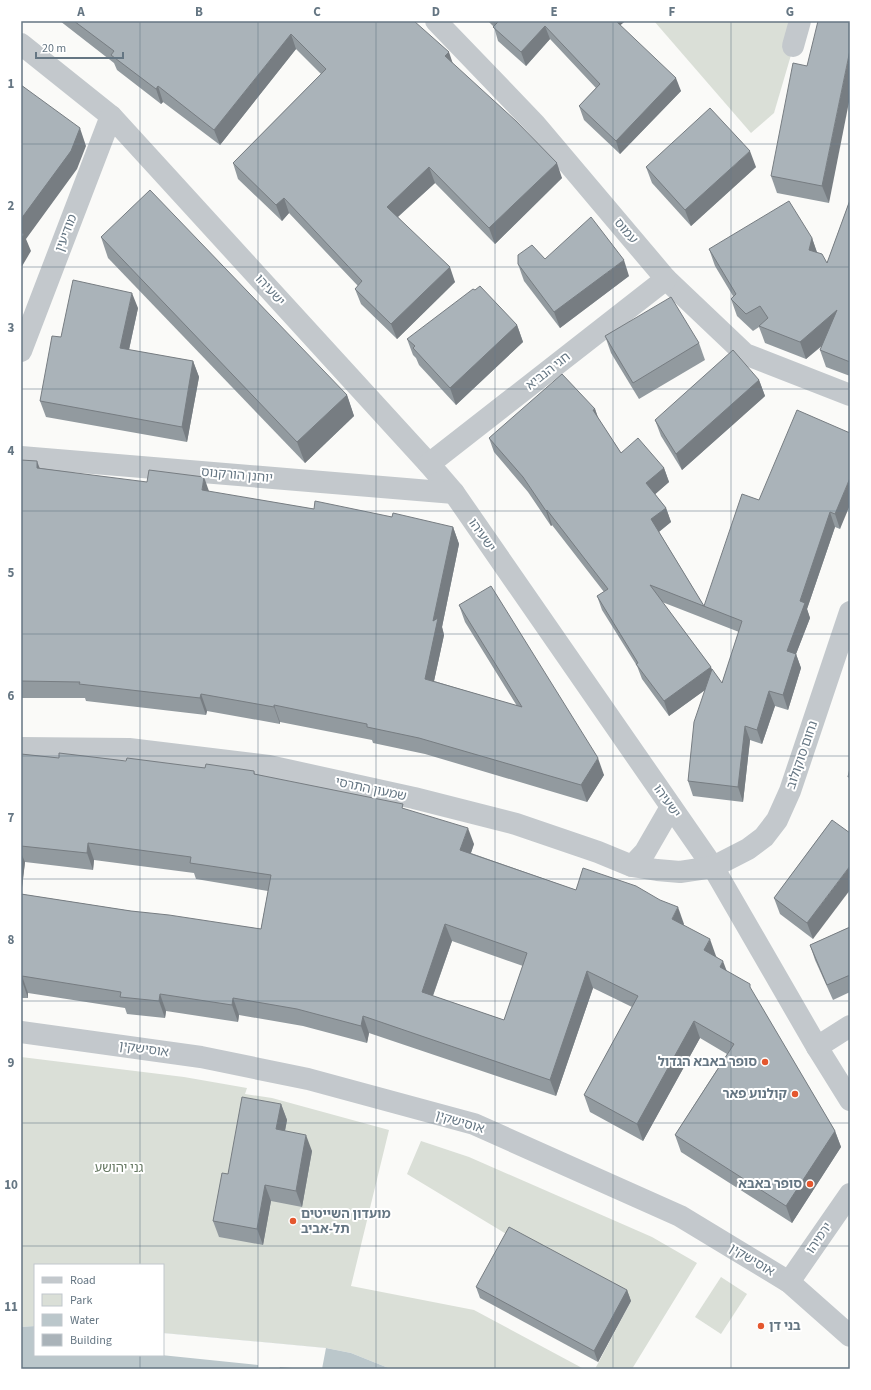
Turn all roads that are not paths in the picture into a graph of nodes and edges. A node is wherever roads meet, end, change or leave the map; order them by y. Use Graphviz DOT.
graph roads {
  1 [pos="436,21"];
  2 [pos="800,21"];
  3 [pos="21,44"];
  4 [pos="793,46"];
  5 [pos="111,116"];
  6 [pos="666,279"];
  7 [pos="21,351"];
  8 [pos="850,395"];
  9 [pos="21,457"];
  10 [pos="429,464"];
  11 [pos="454,494"];
  12 [pos="850,612"];
  13 [pos="21,748"];
  14 [pos="671,807"];
  15 [pos="632,866"];
  16 [pos="713,867"];
  17 [pos="850,1026"];
  18 [pos="21,1032"];
  19 [pos="817,1047"];
  20 [pos="850,1100"];
  21 [pos="850,1194"];
  22 [pos="789,1282"];
  23 [pos="850,1336"];
  1 -- 6 [label="street, עמוס"];
  2 -- 4 [label="street"];
  3 -- 5 [label="street, ישעיהו"];
  5 -- 7 [label="street, מודיעין"];
  5 -- 10 [label="street, ישעיהו"];
  6 -- 8 [label="street, עמוס"];
  6 -- 10 [label="street, חגי הנביא"];
  9 -- 11 [label="street, יוחנן הורקנוס"];
  10 -- 11 [label="street, ישעיהו"];
  11 -- 14 [label="street, ישעיהו"];
  12 -- 16 [label="street, נחום סוקולוב"];
  13 -- 15 [label="street, שמעון התרסי"];
  14 -- 15 [label="street"];
  14 -- 16 [label="street, ישעיהו"];
  15 -- 16 [label="street, שמעון התרסי"];
  16 -- 19 [label="street, ישעיהו"];
  17 -- 19 [label="street"];
  18 -- 22 [label="street, אוסישקין"];
  19 -- 20 [label="street, ישעיהו"];
  21 -- 22 [label="street, ירמיהו"];
  22 -- 23 [label="street, אוסישקין"];
}
